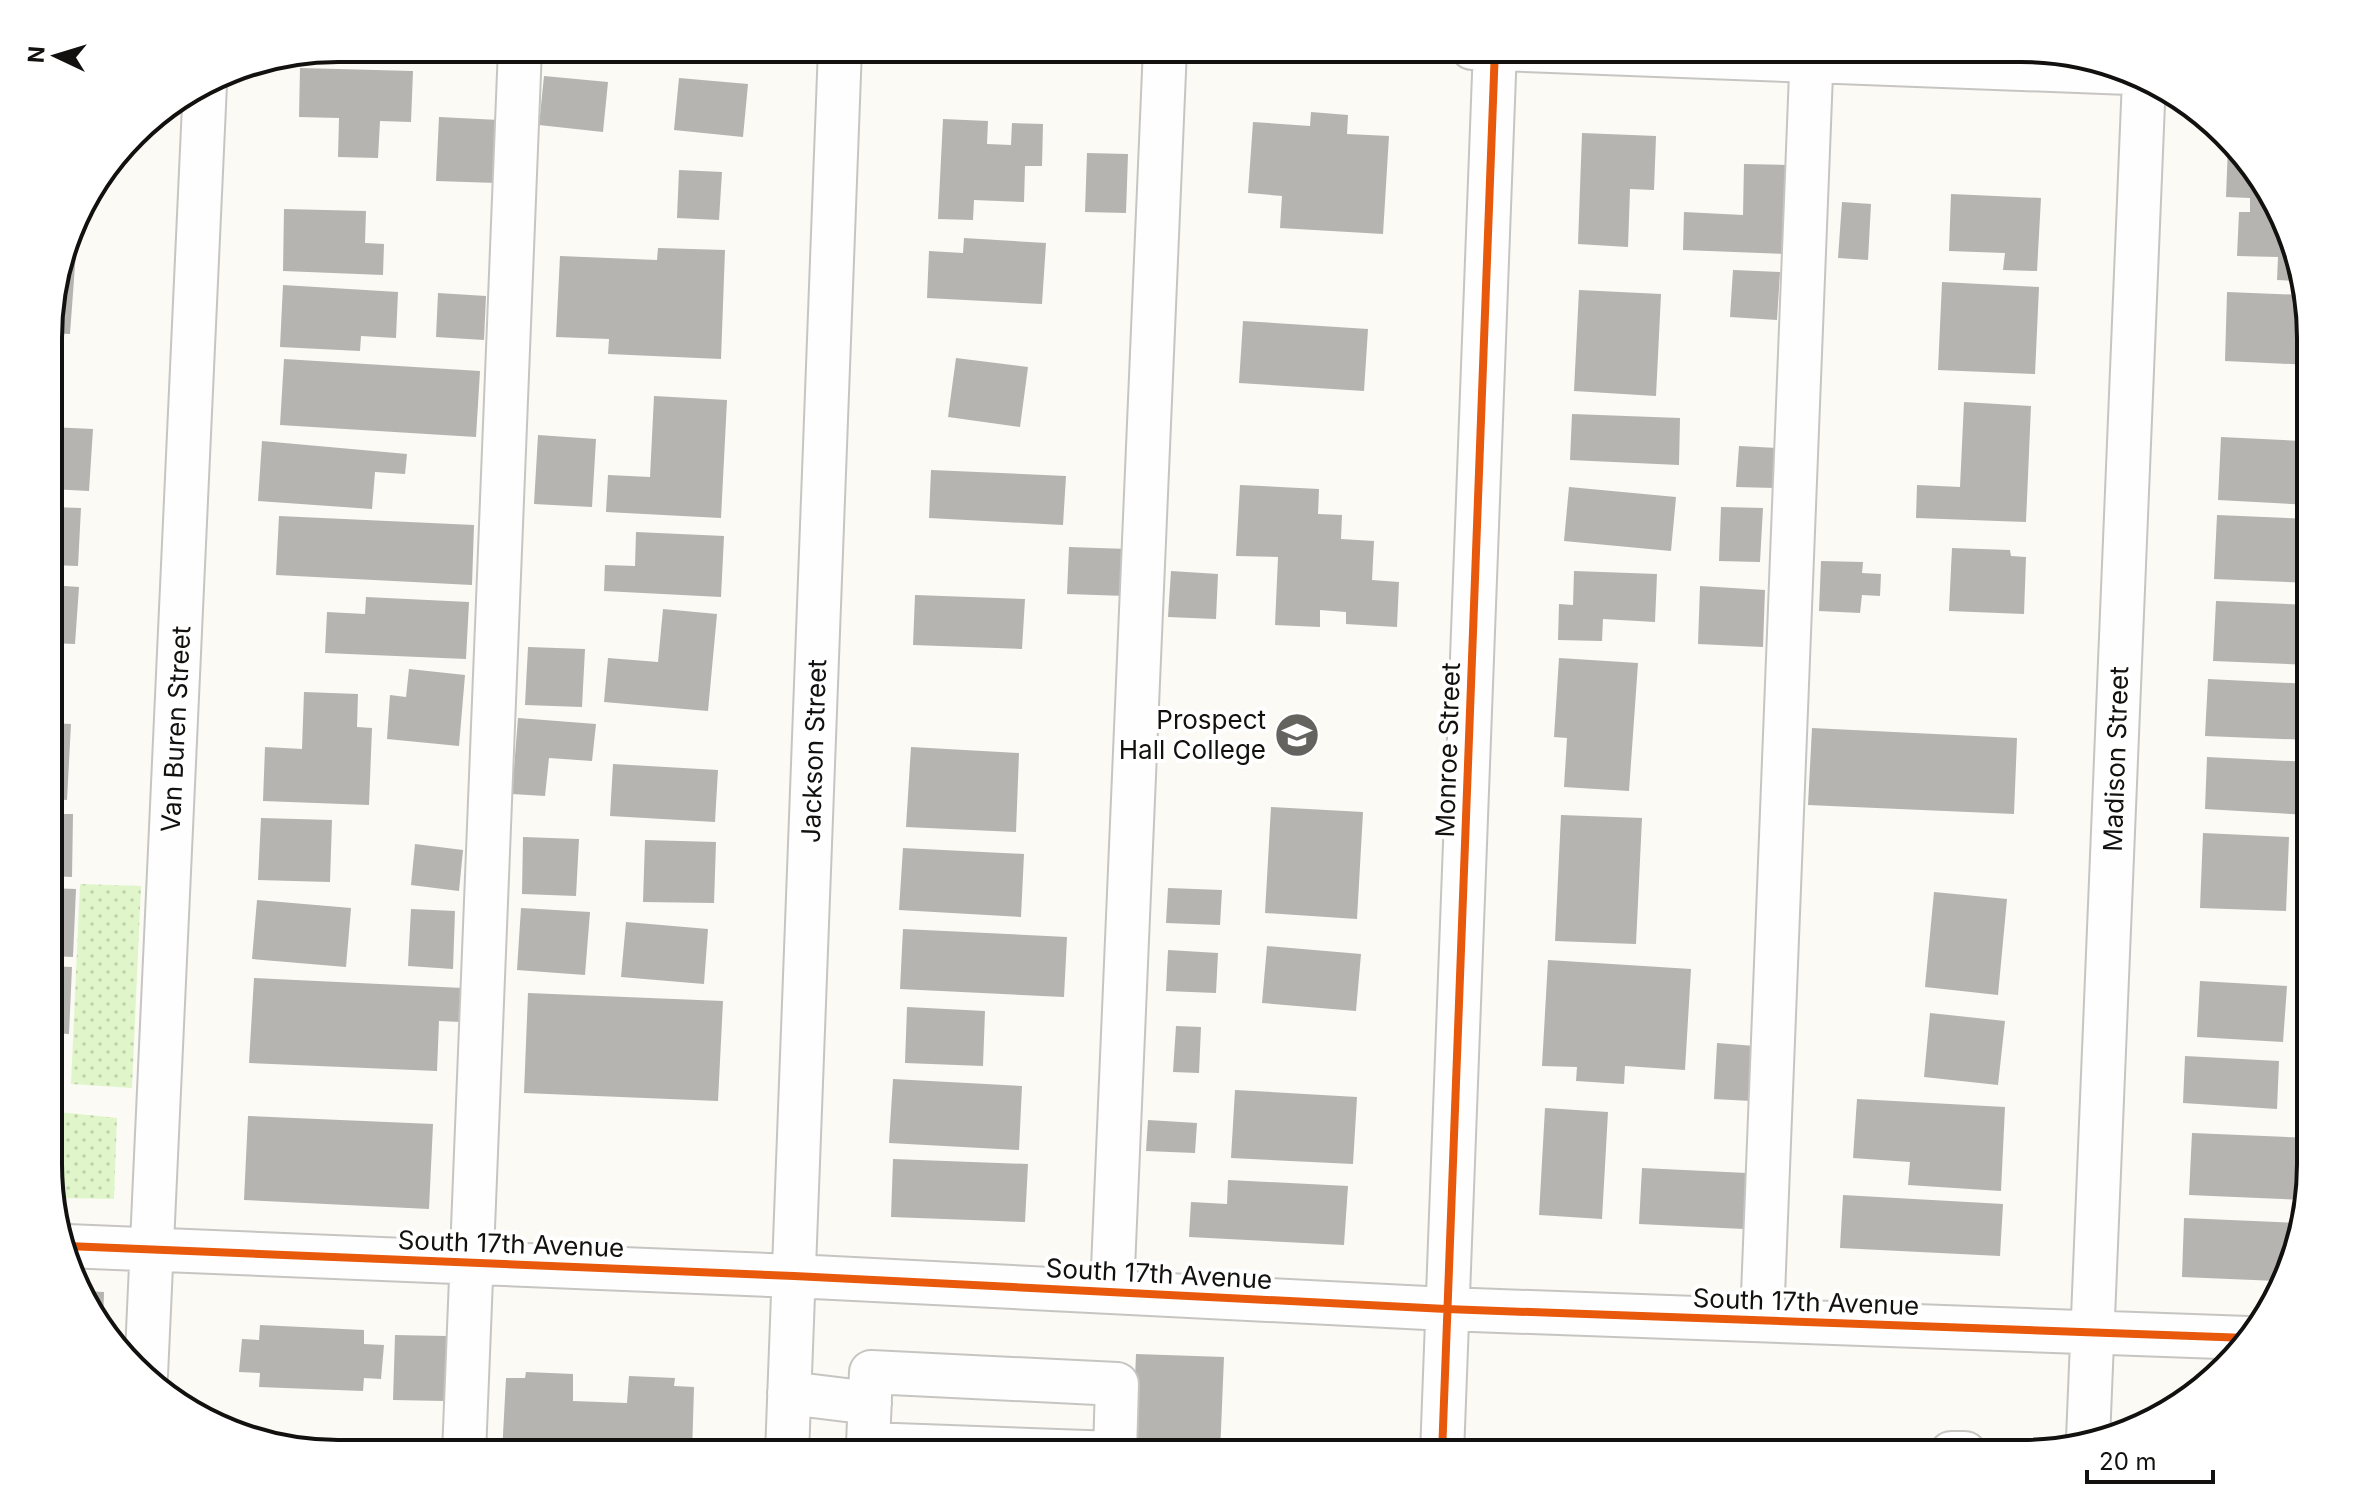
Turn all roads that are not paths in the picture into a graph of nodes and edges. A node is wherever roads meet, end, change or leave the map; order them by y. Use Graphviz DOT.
graph roads {
  1 [pos="519,62"];
  2 [pos="839,62"];
  3 [pos="1164,62"];
  4 [pos="1494,62"];
  5 [pos="1812,62"];
  6 [pos="1945,62"];
  7 [pos="2092,71"];
  8 [pos="2144,90"];
  9 [pos="204,97"];
  10 [pos="75,1246"];
  11 [pos="151,1249"];
  12 [pos="471,1263"];
  13 [pos="794,1276"];
  14 [pos="1112,1292"];
  15 [pos="1446,1309"];
  16 [pos="1762,1320"];
  17 [pos="2092,1333"];
  18 [pos="2235,1338"];
  19 [pos="147,1362"];
  20 [pos="789,1393"];
  21 [pos="870,1403"];
  22 [pos="2088,1431"];
  23 [pos="1442,1439"];
  24 [pos="465,1440"];
  25 [pos="787,1440"];
  26 [pos="868,1440"];
  27 [pos="1115,1440"];
  1 -- 12 [label="street"];
  2 -- 13 [label="street, Jackson Street"];
  3 -- 14 [label="street"];
  4 -- 15 [label="street, Monroe Street"];
  5 -- 16 [label="street"];
  6 -- 7 [label="street"];
  8 -- 17 [label="street, Madison Street"];
  9 -- 11 [label="street, Van Buren Street"];
  10 -- 11 [label="street, South 17th Avenue"];
  11 -- 12 [label="street, South 17th Avenue"];
  11 -- 19 [label="street, Van Buren Street"];
  12 -- 13 [label="street, South 17th Avenue"];
  12 -- 24 [label="street"];
  13 -- 14 [label="street, South 17th Avenue"];
  13 -- 20 [label="street, Jackson Street"];
  14 -- 15 [label="street, South 17th Avenue"];
  15 -- 16 [label="street, South 17th Avenue"];
  15 -- 23 [label="street, Monroe Street"];
  16 -- 17 [label="street, South 17th Avenue"];
  17 -- 18 [label="street, South 17th Avenue"];
  17 -- 22 [label="street, Madison Street"];
  20 -- 21 [label="street"];
  20 -- 25 [label="street, Jackson Street"];
  21 -- 26 [label="street"];
  21 -- 27 [label="street"];
}
